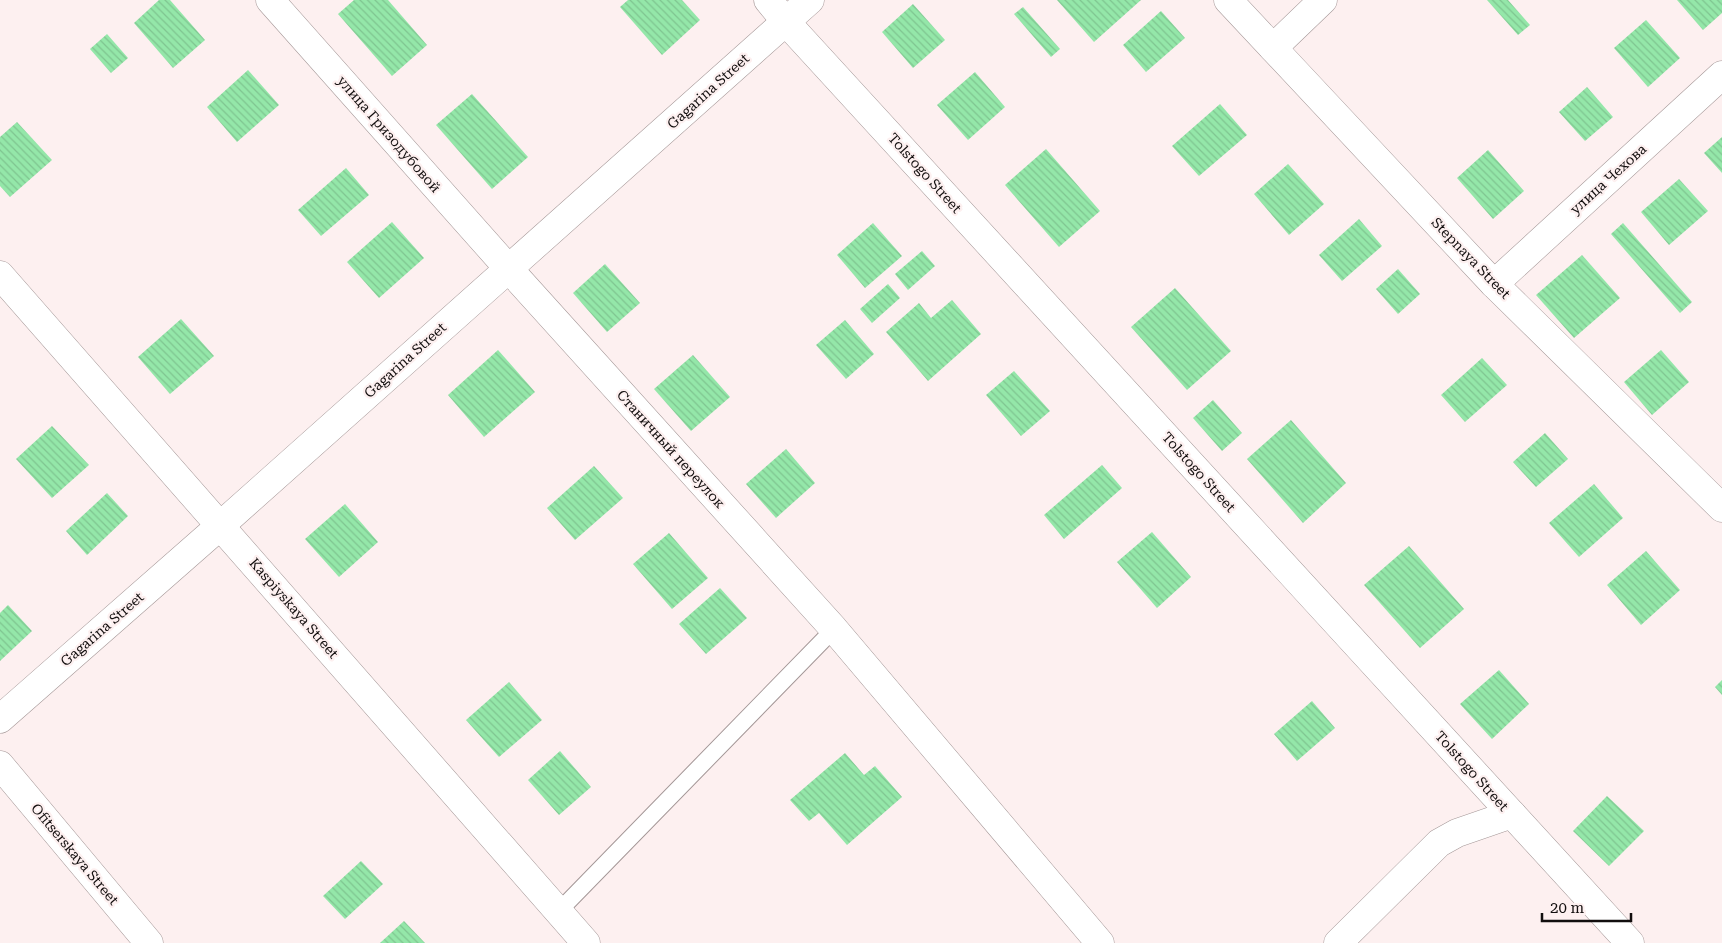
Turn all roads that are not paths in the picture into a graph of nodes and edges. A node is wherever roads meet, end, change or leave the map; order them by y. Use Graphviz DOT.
graph roads {
  1 [pos="270,0"];
  2 [pos="768,0"];
  3 [pos="810,0"];
  4 [pos="1228,0"];
  5 [pos="1323,0"];
  6 [pos="786,22"];
  7 [pos="1273,48"];
  8 [pos="1722,75"];
  9 [pos="508,268"];
  10 [pos="0,275"];
  11 [pos="1494,284"];
  12 [pos="1722,508"];
  13 [pos="221,525"];
  14 [pos="834,629"];
  15 [pos="0,719"];
  16 [pos="0,765"];
  17 [pos="1512,814"];
  18 [pos="559,911"];
  19 [pos="149,943"];
  20 [pos="586,943"];
  21 [pos="1100,943"];
  22 [pos="1338,943"];
  23 [pos="1630,943"];
  1 -- 9 [label="street, улица Гризодубовой"];
  2 -- 6 [label="street, Tolstogo Street"];
  3 -- 6 [label="street, Gagarina Street"];
  4 -- 7 [label="street, Stepnaya Street"];
  5 -- 7 [label="street"];
  6 -- 9 [label="street, Gagarina Street"];
  6 -- 17 [label="street, Tolstogo Street"];
  7 -- 11 [label="street, Stepnaya Street"];
  8 -- 11 [label="street, улица Чехова"];
  9 -- 13 [label="street, Gagarina Street"];
  9 -- 14 [label="street, Станичный переулок"];
  10 -- 13 [label="street, Kaspiyskaya Street"];
  11 -- 12 [label="street, Stepnaya Street"];
  13 -- 15 [label="street, Gagarina Street"];
  13 -- 18 [label="street, Kaspiyskaya Street"];
  14 -- 18 [label="lane"];
  14 -- 21 [label="street, Станичный переулок"];
  16 -- 19 [label="street, Ofitserskaya Street"];
  17 -- 22 [label="street"];
  17 -- 23 [label="street, Tolstogo Street"];
  18 -- 20 [label="street, Kaspiyskaya Street"];
}
